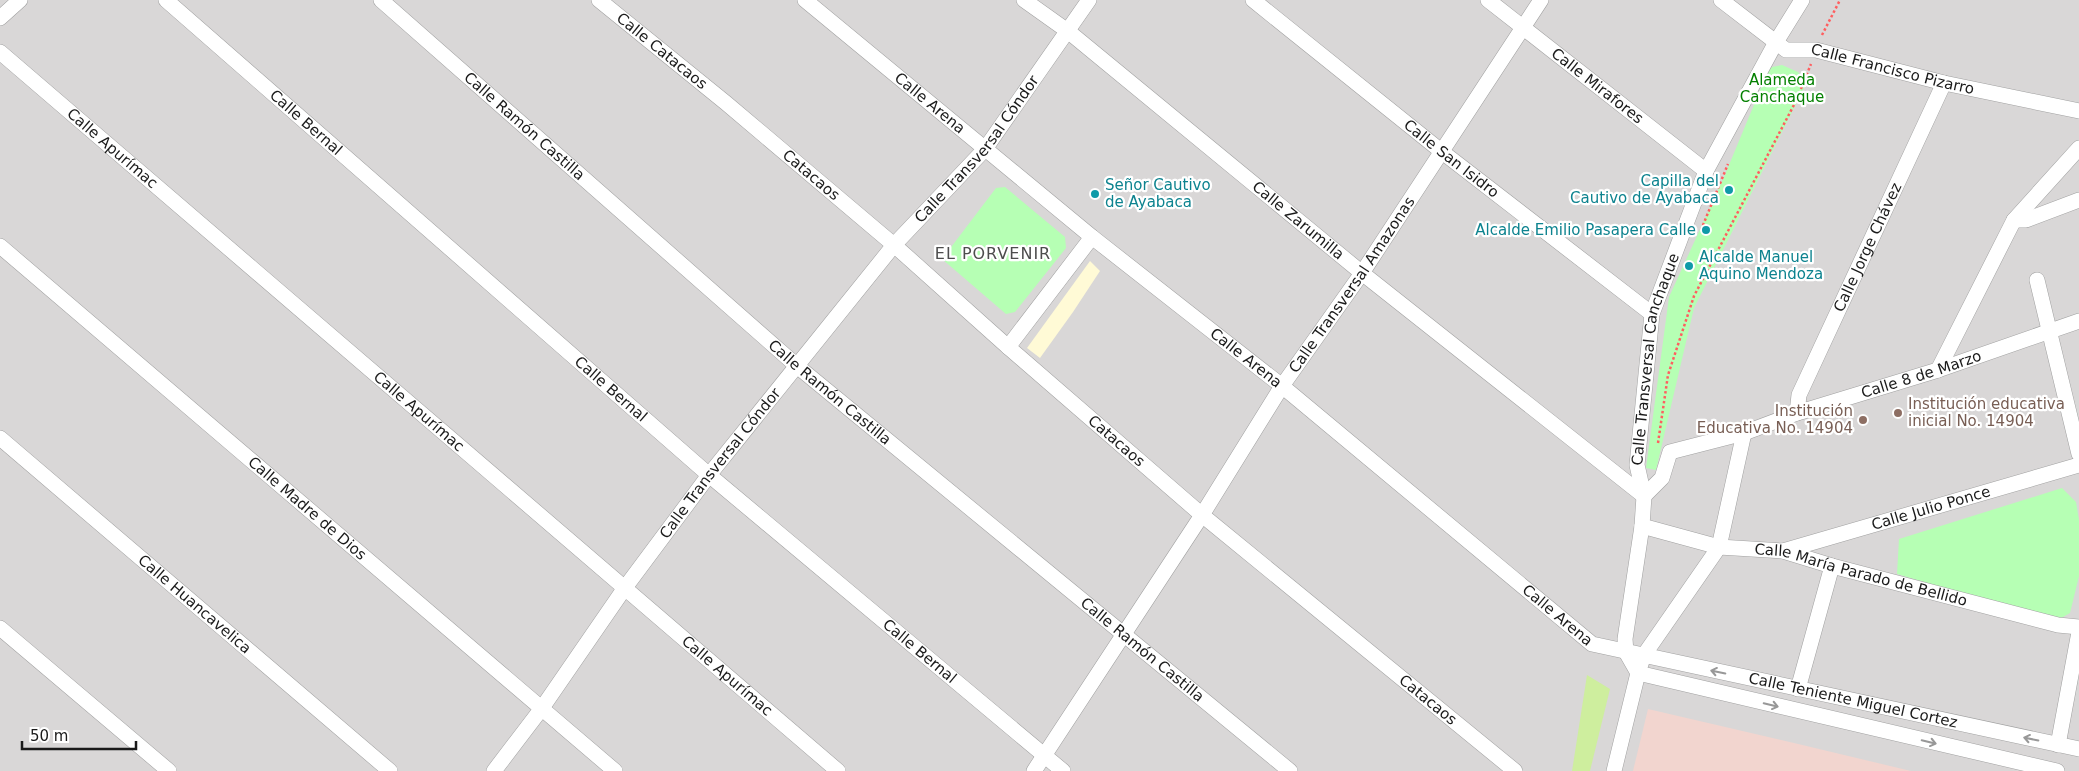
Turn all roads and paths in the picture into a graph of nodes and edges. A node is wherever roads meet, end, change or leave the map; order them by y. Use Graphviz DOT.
graph roads {
  1 [pos="20,0"];
  2 [pos="166,0"];
  3 [pos="380,0"];
  4 [pos="599,0"];
  5 [pos="805,0"];
  6 [pos="1024,0"];
  7 [pos="1089,0"];
  8 [pos="1253,0"];
  9 [pos="1488,0"];
  10 [pos="1541,0"];
  11 [pos="1721,0"];
  12 [pos="1802,0"];
  13 [pos="1840,0"];
  14 [pos="0,18"];
  15 [pos="1522,28"];
  16 [pos="1069,32"];
  17 [pos="1776,42"];
  18 [pos="1816,50"];
  19 [pos="0,52"];
  20 [pos="1944,83"];
  21 [pos="726,103"];
  22 [pos="2079,111"];
  23 [pos="2079,148"];
  24 [pos="985,149"];
  25 [pos="1441,151"];
  26 [pos="1728,163"];
  27 [pos="1706,171"];
  28 [pos="2079,200"];
  29 [pos="2014,220"];
  30 [pos="1699,234"];
  31 [pos="1092,237"];
  32 [pos="0,246"];
  33 [pos="894,246"];
  34 [pos="1362,273"];
  35 [pos="2037,280"];
  36 [pos="1652,314"];
  37 [pos="2079,322"];
  38 [pos="2050,331"];
  39 [pos="1008,347"];
  40 [pos="797,366"];
  41 [pos="1938,370"];
  42 [pos="1282,386"];
  43 [pos="1797,413"];
  44 [pos="1744,433"];
  45 [pos="0,438"];
  46 [pos="1658,449"];
  47 [pos="2079,454"];
  48 [pos="2079,465"];
  49 [pos="709,475"];
  50 [pos="1644,496"];
  51 [pos="1202,515"];
  52 [pos="1642,526"];
  53 [pos="1719,547"];
  54 [pos="1783,551"];
  55 [pos="1832,566"];
  56 [pos="624,589"];
  57 [pos="0,628"];
  58 [pos="2079,628"];
  59 [pos="2079,632"];
  60 [pos="1125,634"];
  61 [pos="1626,652"];
  62 [pos="1644,655"];
  63 [pos="1638,673"];
  64 [pos="1798,689"];
  65 [pos="542,708"];
  66 [pos="2058,745"];
  67 [pos="2079,749"];
  68 [pos="1044,756"];
  69 [pos="169,771"];
  70 [pos="390,771"];
  71 [pos="494,771"];
  72 [pos="615,771"];
  73 [pos="838,771"];
  74 [pos="1034,771"];
  75 [pos="1063,771"];
  76 [pos="1290,771"];
  77 [pos="1515,771"];
  78 [pos="1614,771"];
  79 [pos="2056,771"];
  1 -- 14 [label="street"];
  2 -- 49 [label="street, Calle Bernal"];
  3 -- 40 [label="street, Calle Ramón Castilla"];
  4 -- 21 [label="street, Calle Catacaos"];
  5 -- 24 [label="street, Calle Arena"];
  6 -- 16 [label="street, Calle Zarumilla"];
  7 -- 16 [label="street, Calle Transversal Cóndor"];
  8 -- 25 [label="street, Calle San Isidro"];
  9 -- 15 [label="street, Calle Mirafores"];
  10 -- 15 [label="street, Calle Transversal Amazonas"];
  11 -- 17 [label="street, Calle Francisco Pizarro"];
  12 -- 17 [label="street, Calle Transversal Canchaque"];
  13 -- 18 [label="path"];
  15 -- 25 [label="street, Calle Transversal Amazonas"];
  15 -- 27 [label="street, Calle Mirafores"];
  16 -- 24 [label="street, Calle Transversal Cóndor"];
  16 -- 34 [label="street, Calle Zarumilla"];
  17 -- 18 [label="street, Calle Francisco Pizarro"];
  17 -- 27 [label="street, Calle Transversal Canchaque"];
  18 -- 20 [label="street, Calle Francisco Pizarro"];
  18 -- 46 [label="path"];
  19 -- 56 [label="street, Calle Apurímac"];
  20 -- 22 [label="street, Calle Francisco Pizarro"];
  20 -- 43 [label="street, Calle Jorge Chávez"];
  21 -- 33 [label="street, Catacaos"];
  23 -- 29 [label="street"];
  24 -- 31 [label="street, Calle Arena"];
  24 -- 33 [label="street, Calle Transversal Cóndor"];
  25 -- 34 [label="street, Calle Transversal Amazonas"];
  25 -- 36 [label="street, Calle San Isidro"];
  26 -- 30 [label="path"];
  27 -- 36 [label="street, Calle Transversal Canchaque"];
  28 -- 29 [label="street"];
  29 -- 41 [label="street"];
  31 -- 39 [label="street"];
  31 -- 42 [label="street, Calle Arena"];
  32 -- 65 [label="street, Calle Madre de Dios"];
  33 -- 39 [label="street, Catacaos"];
  33 -- 40 [label="street, Calle Transversal Cóndor"];
  34 -- 42 [label="street, Calle Transversal Amazonas"];
  34 -- 50 [label="street, Calle Zarumilla"];
  35 -- 38 [label="street"];
  36 -- 50 [label="street, Calle Transversal Canchaque"];
  37 -- 38 [label="street, Calle 8 de Marzo"];
  38 -- 41 [label="street, Calle 8 de Marzo"];
  38 -- 47 [label="street"];
  39 -- 51 [label="street, Catacaos"];
  40 -- 49 [label="street, Calle Transversal Cóndor"];
  40 -- 60 [label="street, Calle Ramón Castilla"];
  41 -- 43 [label="street, Calle 8 de Marzo"];
  42 -- 51 [label="street, Calle Transversal Amazonas"];
  42 -- 61 [label="street, Calle Arena"];
  43 -- 44 [label="street, Calle 8 de Marzo"];
  44 -- 50 [label="street, Calle 8 de Marzo"];
  44 -- 53 [label="street"];
  45 -- 70 [label="street, Calle Huancavelica"];
  48 -- 54 [label="street, Calle Julio Ponce"];
  49 -- 56 [label="street, Calle Transversal Cóndor"];
  49 -- 68 [label="street, Calle Bernal"];
  50 -- 52 [label="street, Calle Transversal Canchaque"];
  51 -- 60 [label="street, Calle Transversal Amazonas"];
  51 -- 77 [label="street, Catacaos"];
  52 -- 53 [label="street, Calle María Parado de Bellido"];
  52 -- 61 [label="street, Calle Transversal Canchaque"];
  53 -- 54 [label="street, Calle María Parado de Bellido"];
  53 -- 62 [label="street"];
  54 -- 55 [label="street, Calle María Parado de Bellido"];
  55 -- 58 [label="street, Calle María Parado de Bellido"];
  55 -- 64 [label="street"];
  56 -- 65 [label="street, Calle Transversal Cóndor"];
  56 -- 73 [label="street, Calle Apurímac"];
  57 -- 69 [label="street"];
  59 -- 66 [label="street"];
  60 -- 68 [label="street, Calle Transversal Amazonas"];
  60 -- 76 [label="street, Calle Ramón Castilla"];
  61 -- 62 [label="street, Calle Teniente Miguel Cortez"];
  61 -- 63 [label="street, Calle Transversal Canchaque"];
  62 -- 63 [label="street"];
  64 -- 62 [label="street, Calle Teniente Miguel Cortez, one-way"];
  63 -- 78 [label="street"];
  63 -- 79 [label="street, Calle Teniente Miguel Cortez, one-way"];
  66 -- 64 [label="street, Calle Teniente Miguel Cortez, one-way"];
  65 -- 71 [label="street, Calle Transversal Cóndor"];
  65 -- 72 [label="street, Calle Madre de Dios"];
  66 -- 67 [label="street, Calle Teniente Miguel Cortez"];
  68 -- 74 [label="street, Calle Transversal Amazonas"];
  68 -- 75 [label="street, Calle Bernal"];
}
